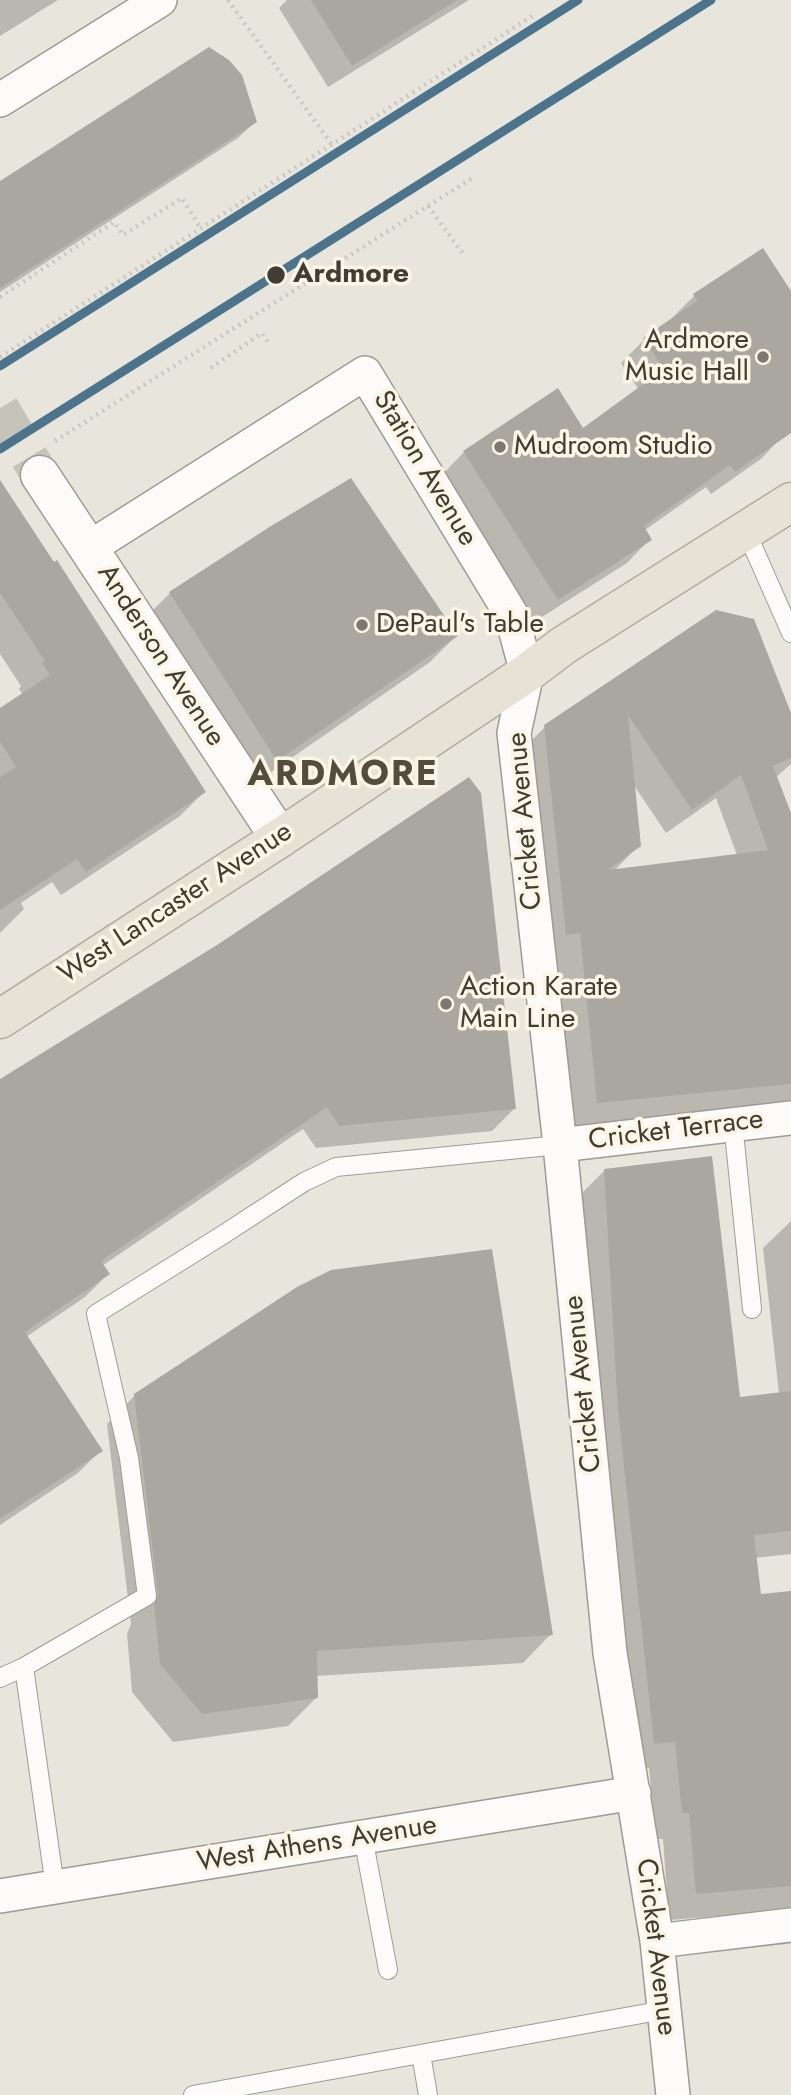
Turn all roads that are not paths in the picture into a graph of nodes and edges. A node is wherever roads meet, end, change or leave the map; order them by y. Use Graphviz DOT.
graph roads {
  1 [pos="160,0"];
  2 [pos="0,100"];
  3 [pos="43,461"];
  4 [pos="791,502"];
  5 [pos="746,531"];
  6 [pos="89,548"];
  7 [pos="791,633"];
  8 [pos="527,673"];
  9 [pos="280,838"];
  10 [pos="0,1019"];
  11 [pos="791,1118"];
  12 [pos="733,1123"];
  13 [pos="560,1144"];
  14 [pos="752,1309"];
  15 [pos="24,1667"];
  16 [pos="0,1678"];
  17 [pos="634,1793"];
  18 [pos="363,1838"];
  19 [pos="54,1887"];
  20 [pos="0,1896"];
  21 [pos="791,1924"];
  22 [pos="657,1941"];
  23 [pos="388,1970"];
  24 [pos="664,2010"];
  25 [pos="421,2054"];
  26 [pos="193,2095"];
  27 [pos="428,2095"];
  28 [pos="673,2095"];
  1 -- 2 [label="street"];
  3 -- 6 [label="street, Anderson Avenue"];
  4 -- 5 [label="highway, West Lancaster Avenue"];
  5 -- 7 [label="lane"];
  5 -- 8 [label="highway, West Lancaster Avenue"];
  6 -- 8 [label="street, Station Avenue"];
  6 -- 9 [label="street, Anderson Avenue"];
  8 -- 9 [label="highway, West Lancaster Avenue"];
  8 -- 13 [label="street, Cricket Avenue"];
  9 -- 10 [label="highway, West Lancaster Avenue"];
  11 -- 12 [label="street, Cricket Terrace"];
  12 -- 13 [label="street, Cricket Terrace"];
  12 -- 14 [label="lane"];
  13 -- 15 [label="lane"];
  13 -- 17 [label="street, Cricket Avenue"];
  15 -- 16 [label="lane"];
  15 -- 19 [label="lane"];
  17 -- 18 [label="street, West Athens Avenue"];
  17 -- 22 [label="street, Cricket Avenue"];
  18 -- 19 [label="street, West Athens Avenue"];
  18 -- 23 [label="lane"];
  19 -- 20 [label="street, West Athens Avenue"];
  21 -- 22 [label="street"];
  22 -- 24 [label="street, Cricket Avenue"];
  24 -- 25 [label="lane"];
  24 -- 28 [label="street, Cricket Avenue"];
  25 -- 26 [label="lane"];
  25 -- 27 [label="lane"];
}
